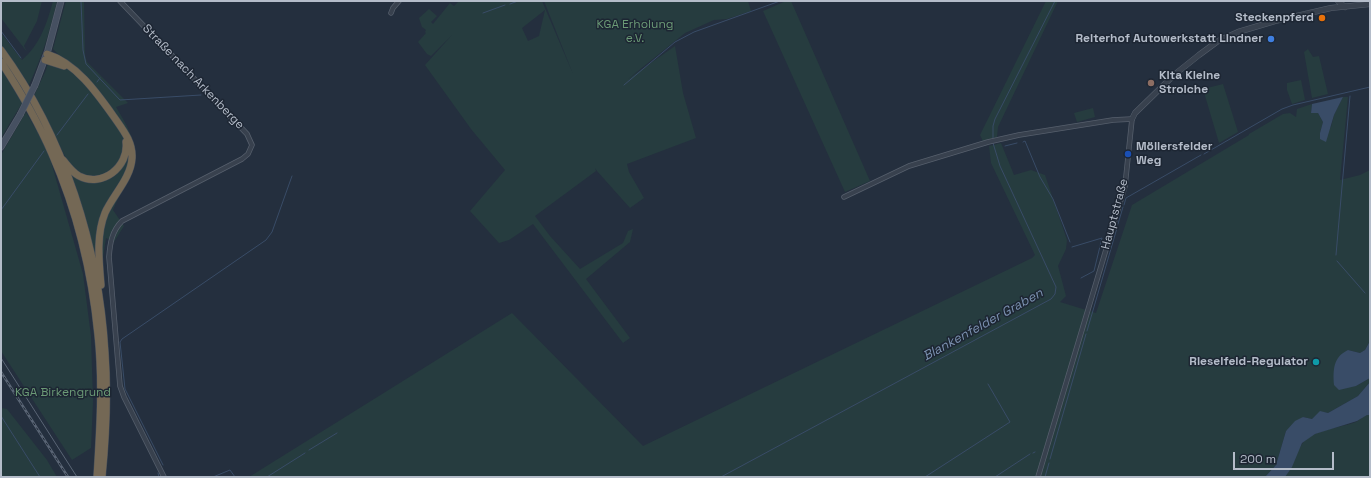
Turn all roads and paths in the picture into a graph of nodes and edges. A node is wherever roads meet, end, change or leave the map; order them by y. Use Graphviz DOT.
graph roads {
  1 [pos="61,1"];
  2 [pos="120,1"];
  3 [pos="399,1"];
  4 [pos="1335,1"];
  5 [pos="1338,1"];
  6 [pos="1370,4"];
  7 [pos="1345,7"];
  8 [pos="1331,8"];
  9 [pos="391,13"];
  10 [pos="1,50"];
  11 [pos="46,57"];
  12 [pos="1,62"];
  13 [pos="1132,119"];
  14 [pos="121,128"];
  15 [pos="1,147"];
  16 [pos="58,154"];
  17 [pos="844,197"];
  18 [pos="103,331"];
  19 [pos="97,477"];
  20 [pos="102,477"];
  21 [pos="164,477"];
  22 [pos="1038,477"];
  1 -- 11 [label="main road"];
  2 -- 21 [label="street, Straße nach Arkenberge"];
  3 -- 9 [label="street"];
  4 -- 8 [label="street"];
  5 -- 7 [label="street"];
  6 -- 7 [label="street"];
  7 -- 8 [label="street"];
  8 -- 13 [label="street"];
  10 -- 16 [label="highway"];
  11 -- 14 [label="highway"];
  11 -- 15 [label="main road, bridge"];
  12 -- 19 [label="highway"];
  13 -- 17 [label="street"];
  13 -- 22 [label="street, Hauptstraße"];
  14 -- 16 [label="highway"];
  14 -- 18 [label="highway"];
  16 -- 18 [label="highway"];
  18 -- 20 [label="highway"];
}
